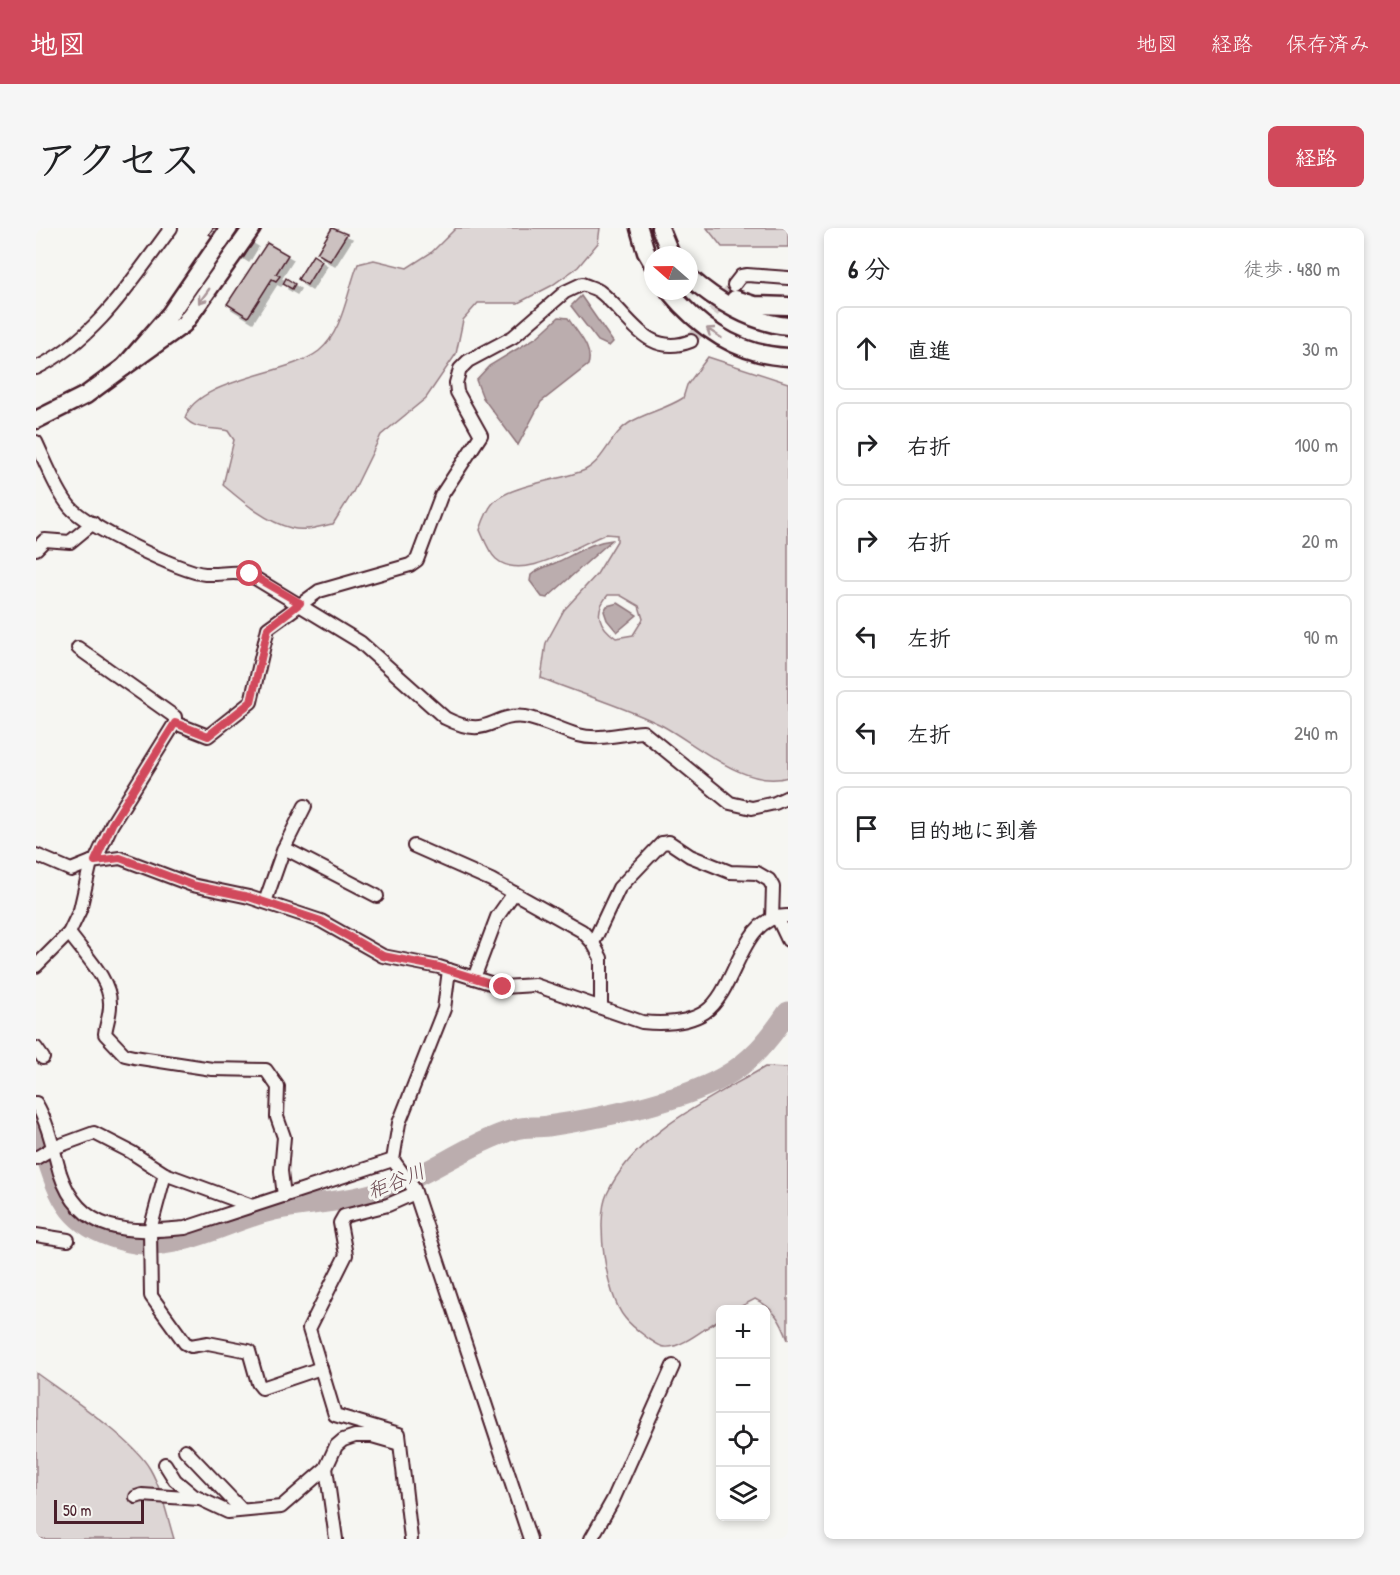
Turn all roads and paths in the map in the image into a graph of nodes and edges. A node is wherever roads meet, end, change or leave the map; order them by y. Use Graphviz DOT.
graph roads {
  1 [pos="171,228"];
  2 [pos="229,228"];
  3 [pos="252,228"];
  4 [pos="639,228"];
  5 [pos="660,228"];
  6 [pos="644,246"];
  7 [pos="667,246"];
  8 [pos="698,278"];
  9 [pos="788,278"];
  10 [pos="698,284"];
  11 [pos="734,285"];
  12 [pos="676,300"];
  13 [pos="788,306"];
  14 [pos="788,326"];
  15 [pos="691,341"];
  16 [pos="736,345"];
  17 [pos="788,357"];
  18 [pos="788,366"];
  19 [pos="124,367"];
  20 [pos="36,368"];
  21 [pos="38,420"];
  22 [pos="36,442"];
  23 [pos="40,461"];
  24 [pos="93,524"];
  25 [pos="36,549"];
  26 [pos="300,603"];
  27 [pos="78,648"];
  28 [pos="175,723"];
  29 [pos="788,797"];
  30 [pos="305,806"];
  31 [pos="414,846"];
  32 [pos="284,848"];
  33 [pos="36,855"];
  34 [pos="93,862"];
  35 [pos="514,893"];
  36 [pos="377,896"];
  37 [pos="265,902"];
  38 [pos="779,917"];
  39 [pos="69,933"];
  40 [pos="788,940"];
  41 [pos="592,943"];
  42 [pos="36,966"];
  43 [pos="449,970"];
  44 [pos="474,978"];
  45 [pos="601,1007"];
  46 [pos="36,1103"];
  47 [pos="52,1148"];
  48 [pos="36,1158"];
  49 [pos="393,1160"];
  50 [pos="165,1174"];
  51 [pos="414,1191"];
  52 [pos="284,1196"];
  53 [pos="252,1206"];
  54 [pos="150,1230"];
  55 [pos="36,1235"];
  56 [pos="68,1240"];
  57 [pos="673,1366"];
  58 [pos="321,1368"];
  59 [pos="400,1444"];
  60 [pos="185,1450"];
  61 [pos="165,1464"];
  62 [pos="326,1468"];
  63 [pos="136,1497"];
  64 [pos="201,1499"];
  65 [pos="242,1510"];
  66 [pos="336,1539"];
  67 [pos="411,1539"];
  68 [pos="530,1539"];
  69 [pos="591,1539"];
  1 -- 20 [label="street"];
  2 -- 19 [label="highway"];
  3 -- 19 [label="highway, one-way"];
  4 -- 6 [label="highway"];
  5 -- 7 [label="highway"];
  8 -- 13 [label="highway"];
  9 -- 11 [label="street"];
  10 -- 14 [label="highway"];
  16 -- 12 [label="highway, one-way"];
  15 -- 26 [label="street"];
  16 -- 17 [label="highway"];
  16 -- 18 [label="highway"];
  19 -- 21 [label="highway"];
  22 -- 23 [label="street"];
  23 -- 24 [label="street"];
  24 -- 25 [label="street"];
  24 -- 26 [label="street"];
  26 -- 28 [label="street"];
  26 -- 29 [label="street"];
  27 -- 28 [label="street"];
  28 -- 34 [label="street"];
  30 -- 32 [label="street"];
  31 -- 35 [label="street"];
  32 -- 36 [label="street"];
  32 -- 37 [label="street"];
  33 -- 34 [label="street"];
  34 -- 37 [label="street"];
  34 -- 39 [label="street"];
  35 -- 41 [label="street"];
  35 -- 44 [label="street"];
  37 -- 43 [label="street"];
  38 -- 40 [label="street"];
  38 -- 41 [label="street"];
  38 -- 45 [label="street"];
  39 -- 42 [label="street"];
  39 -- 52 [label="street"];
  41 -- 45 [label="street"];
  43 -- 44 [label="street"];
  43 -- 49 [label="street"];
  44 -- 45 [label="street"];
  46 -- 47 [label="street"];
  47 -- 48 [label="street"];
  47 -- 50 [label="street"];
  47 -- 54 [label="street"];
  49 -- 51 [label="street"];
  49 -- 52 [label="street"];
  50 -- 53 [label="street"];
  50 -- 54 [label="street"];
  51 -- 58 [label="street"];
  51 -- 68 [label="street"];
  52 -- 53 [label="street"];
  53 -- 54 [label="street"];
  54 -- 58 [label="street"];
  55 -- 56 [label="street"];
  57 -- 69 [label="street"];
  58 -- 59 [label="street"];
  59 -- 62 [label="street"];
  59 -- 67 [label="street"];
  60 -- 65 [label="street"];
  61 -- 64 [label="street"];
  62 -- 65 [label="street"];
  62 -- 66 [label="street"];
  63 -- 64 [label="street"];
  64 -- 65 [label="street"];
}
